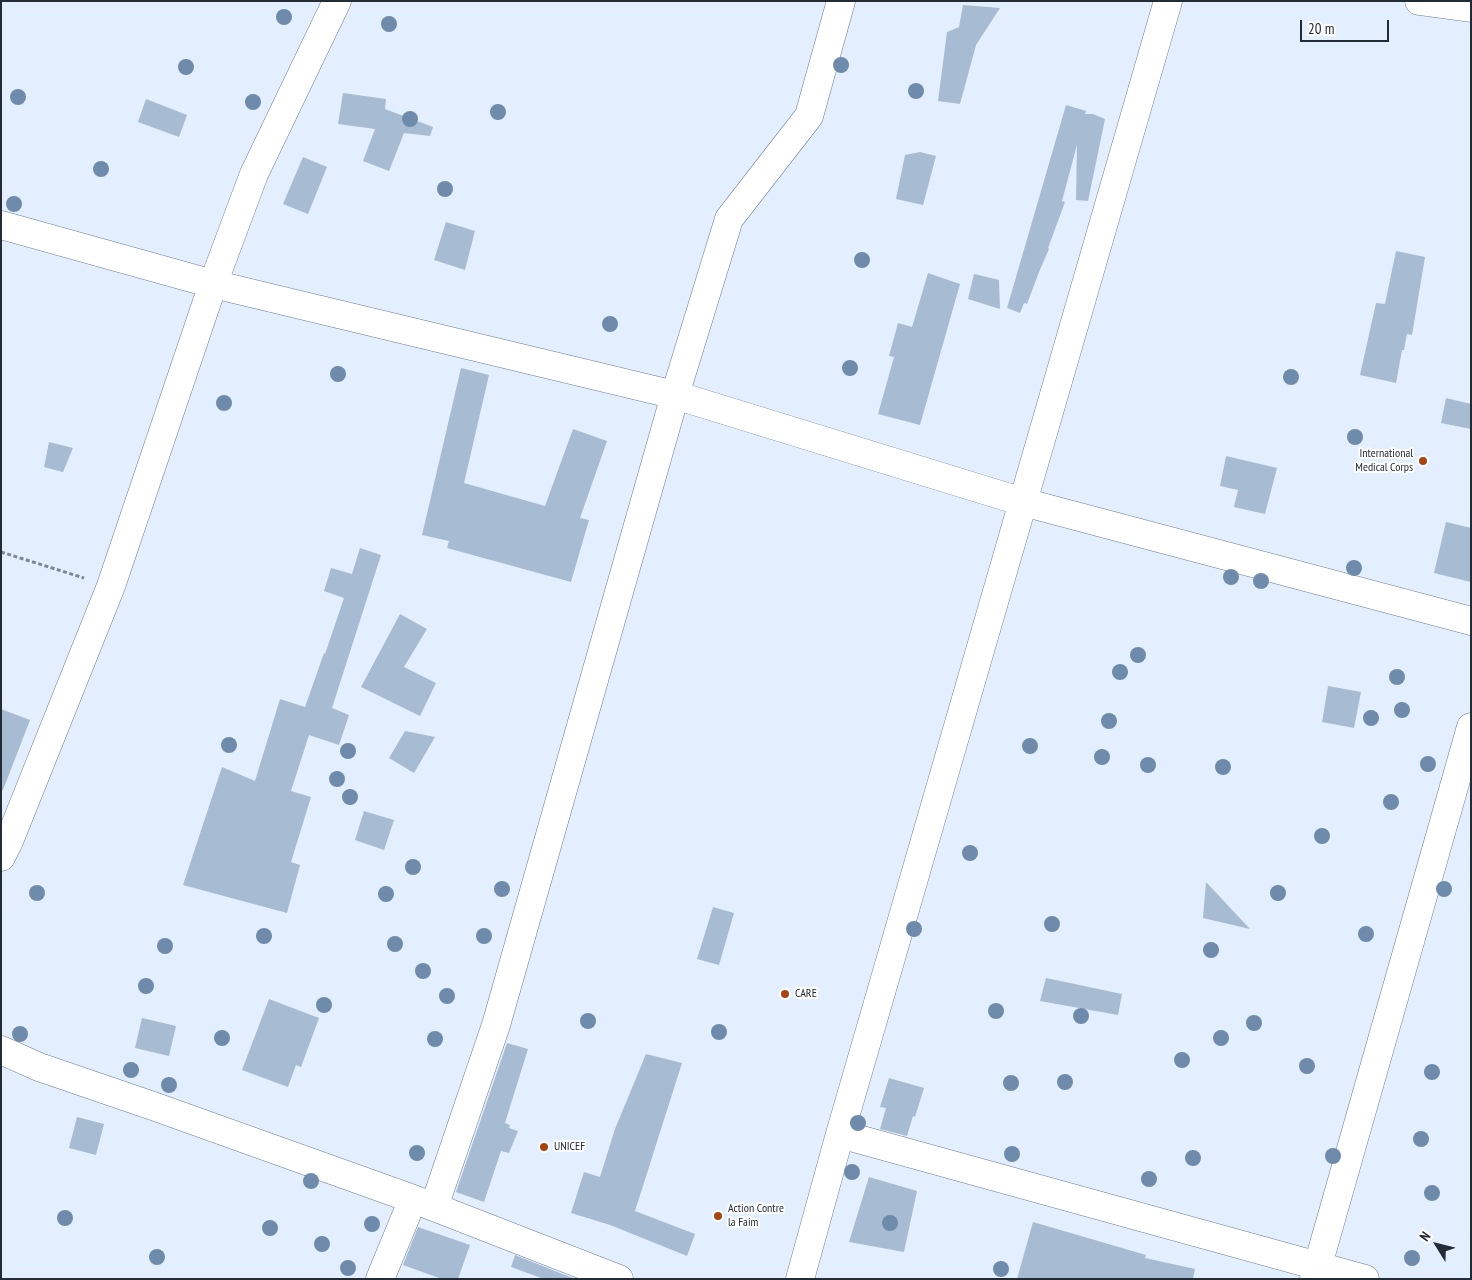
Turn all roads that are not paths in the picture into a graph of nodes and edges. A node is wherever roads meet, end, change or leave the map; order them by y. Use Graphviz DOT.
graph roads {
  1 [pos="337,1"];
  2 [pos="841,1"];
  3 [pos="1168,1"];
  4 [pos="1419,1"];
  5 [pos="1471,8"];
  6 [pos="1,225"];
  7 [pos="213,284"];
  8 [pos="675,395"];
  9 [pos="1023,502"];
  10 [pos="1471,621"];
  11 [pos="1471,727"];
  12 [pos="1,857"];
  13 [pos="1,1050"];
  14 [pos="840,1134"];
  15 [pos="423,1203"];
  16 [pos="1316,1272"];
  17 [pos="380,1279"];
  18 [pos="619,1279"];
  19 [pos="800,1279"];
  20 [pos="1365,1279"];
  1 -- 7 [label="street"];
  2 -- 8 [label="street"];
  3 -- 9 [label="street"];
  4 -- 5 [label="street"];
  6 -- 7 [label="street"];
  7 -- 8 [label="street"];
  7 -- 12 [label="street"];
  8 -- 9 [label="street"];
  8 -- 15 [label="street"];
  9 -- 10 [label="street"];
  9 -- 14 [label="street"];
  11 -- 16 [label="street"];
  13 -- 15 [label="street"];
  14 -- 16 [label="street"];
  14 -- 19 [label="street"];
  15 -- 17 [label="street"];
  15 -- 18 [label="street"];
  16 -- 20 [label="street"];
}
